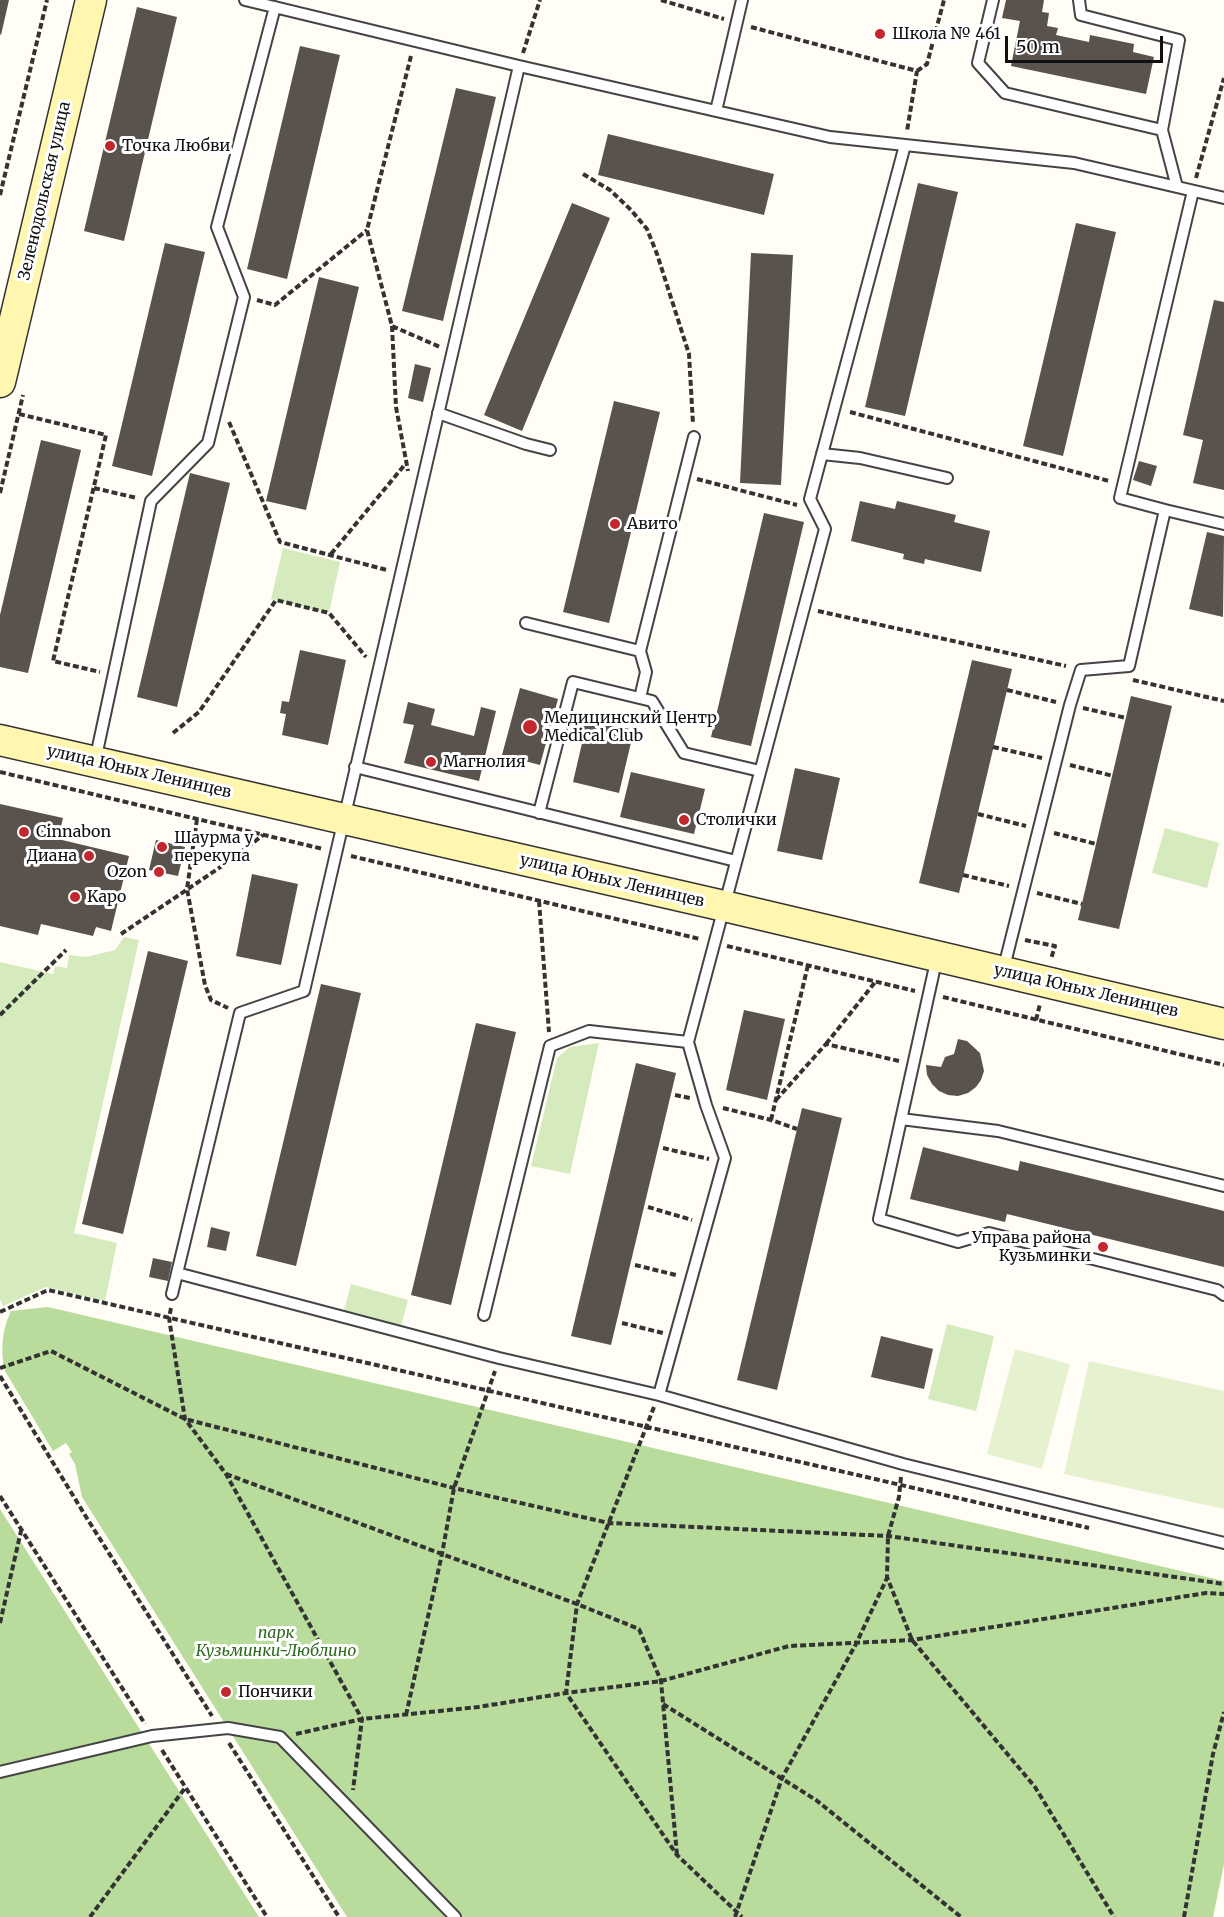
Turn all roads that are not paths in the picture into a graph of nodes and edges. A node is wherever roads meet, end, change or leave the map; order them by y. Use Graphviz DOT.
graph roads {
  1 [pos="91,0"];
  2 [pos="244,0"];
  3 [pos="742,0"];
  4 [pos="993,0"];
  5 [pos="1079,0"];
  6 [pos="276,7"];
  7 [pos="519,66"];
  8 [pos="716,111"];
  9 [pos="1162,130"];
  10 [pos="905,145"];
  11 [pos="1177,187"];
  12 [pos="1193,191"];
  13 [pos="1224,198"];
  14 [pos="0,381"];
  15 [pos="438,413"];
  16 [pos="694,437"];
  17 [pos="550,450"];
  18 [pos="822,454"];
  19 [pos="947,478"];
  20 [pos="1165,510"];
  21 [pos="1224,524"];
  22 [pos="526,623"];
  23 [pos="640,651"];
  24 [pos="640,698"];
  25 [pos="0,740"];
  26 [pos="95,761"];
  27 [pos="355,767"];
  28 [pos="760,771"];
  29 [pos="539,813"];
  30 [pos="343,819"];
  31 [pos="736,861"];
  32 [pos="724,906"];
  33 [pos="937,956"];
  34 [pos="1003,972"];
  35 [pos="1224,1024"];
  36 [pos="688,1042"];
  37 [pos="901,1119"];
  38 [pos="1224,1186"];
  39 [pos="177,1273"];
  40 [pos="172,1294"];
  41 [pos="1224,1295"];
  42 [pos="484,1314"];
  43 [pos="659,1395"];
  44 [pos="1224,1543"];
  45 [pos="0,1772"];
  46 [pos="455,1917"];
  1 -- 14 [label="main road, Зеленодольская улица"];
  2 -- 6 [label="lane"];
  3 -- 8 [label="lane"];
  4 -- 9 [label="lane"];
  5 -- 9 [label="lane"];
  6 -- 7 [label="lane"];
  6 -- 26 [label="lane"];
  7 -- 8 [label="lane"];
  7 -- 15 [label="lane"];
  8 -- 10 [label="lane"];
  9 -- 11 [label="lane"];
  10 -- 11 [label="lane"];
  10 -- 18 [label="lane"];
  11 -- 12 [label="lane"];
  12 -- 13 [label="lane"];
  12 -- 20 [label="lane"];
  15 -- 17 [label="lane"];
  15 -- 27 [label="lane"];
  16 -- 23 [label="lane"];
  18 -- 19 [label="lane"];
  18 -- 28 [label="lane"];
  20 -- 21 [label="lane"];
  20 -- 34 [label="lane"];
  22 -- 23 [label="lane"];
  23 -- 24 [label="lane"];
  24 -- 28 [label="lane"];
  24 -- 29 [label="lane"];
  25 -- 26 [label="main road, улица Юных Ленинцев"];
  26 -- 30 [label="main road, улица Юных Ленинцев"];
  27 -- 29 [label="lane"];
  27 -- 30 [label="lane"];
  28 -- 31 [label="lane"];
  29 -- 31 [label="lane"];
  30 -- 32 [label="main road, улица Юных Ленинцев"];
  30 -- 39 [label="lane"];
  31 -- 32 [label="lane"];
  32 -- 33 [label="main road, улица Юных Ленинцев"];
  32 -- 36 [label="lane"];
  33 -- 34 [label="main road, улица Юных Ленинцев"];
  33 -- 37 [label="lane"];
  34 -- 35 [label="main road, улица Юных Ленинцев"];
  36 -- 42 [label="lane"];
  36 -- 43 [label="lane"];
  37 -- 38 [label="lane"];
  37 -- 41 [label="lane"];
  39 -- 40 [label="lane"];
  39 -- 43 [label="lane"];
  43 -- 44 [label="lane"];
  45 -- 46 [label="lane"];
}
